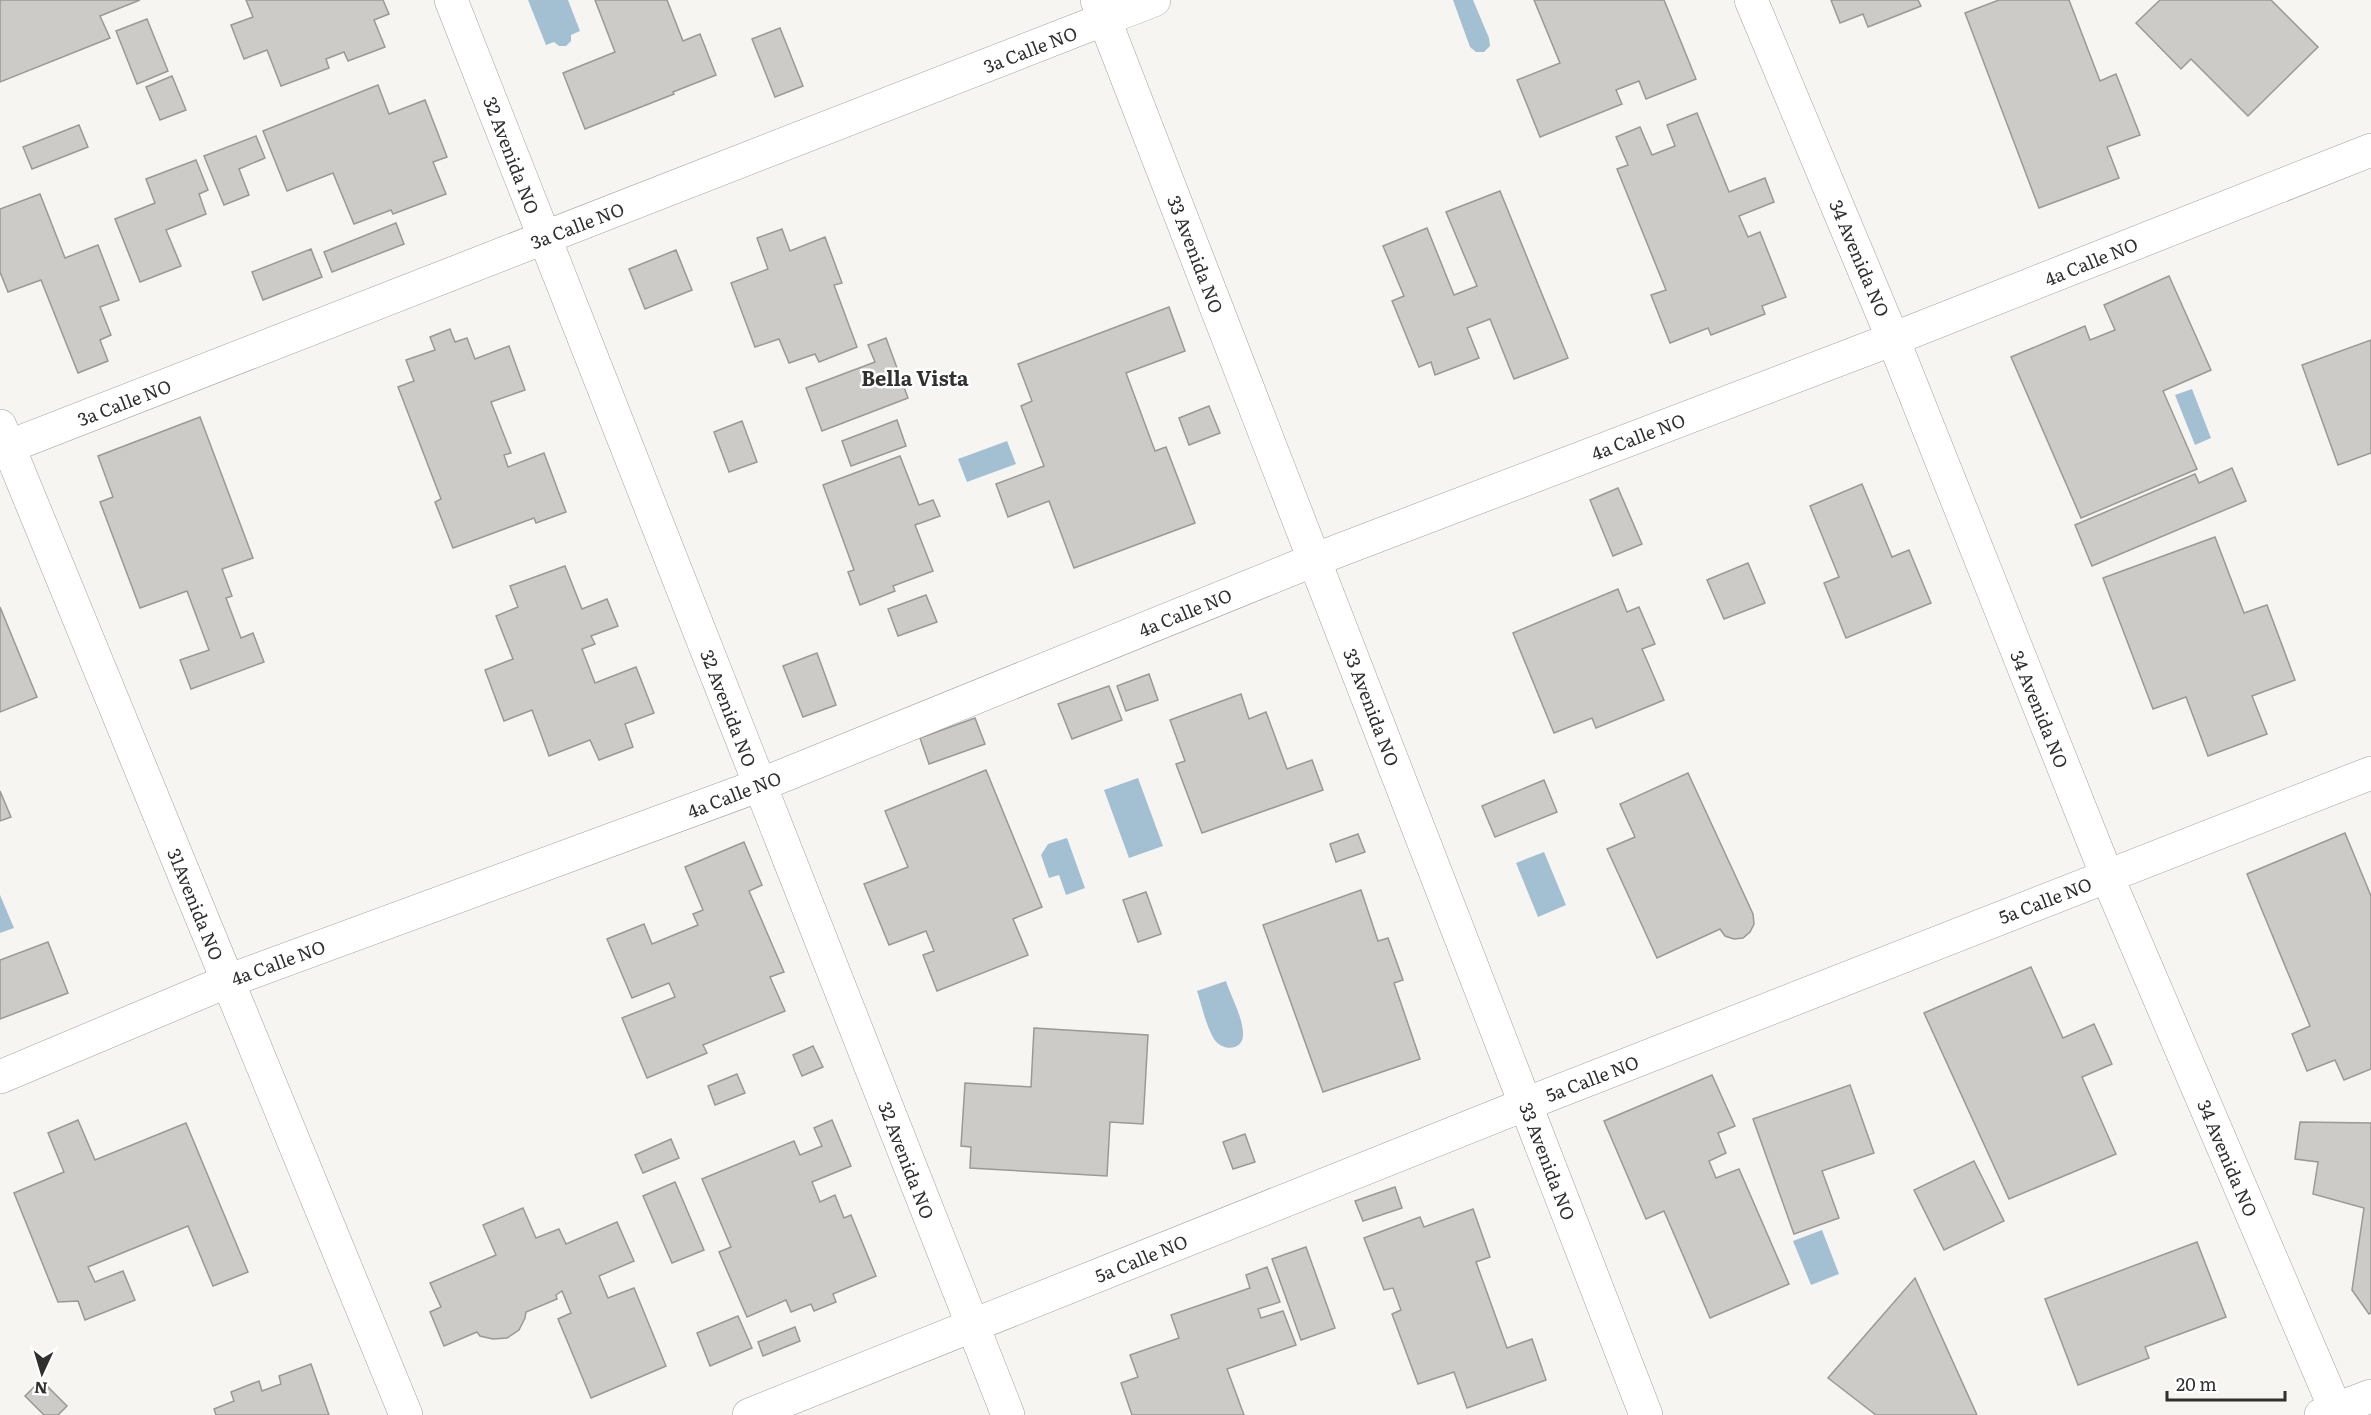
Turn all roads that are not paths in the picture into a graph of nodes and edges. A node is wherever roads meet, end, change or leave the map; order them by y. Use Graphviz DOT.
graph roads {
  1 [pos="451,0"];
  2 [pos="1154,0"];
  3 [pos="1751,0"];
  4 [pos="1101,10"];
  5 [pos="2371,150"];
  6 [pos="545,238"];
  7 [pos="1893,339"];
  8 [pos="3,441"];
  9 [pos="1314,560"];
  10 [pos="2371,773"];
  11 [pos="760,785"];
  12 [pos="2107,876"];
  13 [pos="228,981"];
  14 [pos="0,1077"];
  15 [pos="1526,1104"];
  16 [pos="973,1325"];
  17 [pos="2371,1396"];
  18 [pos="2332,1413"];
  19 [pos="406,1415"];
  20 [pos="749,1415"];
  21 [pos="1008,1415"];
  22 [pos="1646,1415"];
  1 -- 6 [label="street, 32 Avenida NO"];
  2 -- 4 [label="street, 3a Calle NO"];
  3 -- 7 [label="street, 34 Avenida NO"];
  4 -- 6 [label="street, 3a Calle NO"];
  4 -- 9 [label="street, 33 Avenida NO"];
  5 -- 7 [label="street, 4a Calle NO"];
  6 -- 8 [label="street, 3a Calle NO"];
  6 -- 11 [label="street, 32 Avenida NO"];
  7 -- 9 [label="street, 4a Calle NO"];
  7 -- 12 [label="street, 34 Avenida NO"];
  8 -- 13 [label="street, 31Avenida NO"];
  9 -- 11 [label="street, 4a Calle NO"];
  9 -- 15 [label="street, 33 Avenida NO"];
  10 -- 12 [label="street, 5a Calle NO"];
  11 -- 13 [label="street, 4a Calle NO"];
  11 -- 16 [label="street, 32 Avenida NO"];
  12 -- 15 [label="street, 5a Calle NO"];
  12 -- 18 [label="street, 34 Avenida NO"];
  13 -- 14 [label="street, 4a Calle NO"];
  13 -- 19 [label="street, 31Avenida NO"];
  15 -- 16 [label="street, 5a Calle NO"];
  15 -- 22 [label="street, 33 Avenida NO"];
  16 -- 20 [label="street, 5a Calle NO"];
  16 -- 21 [label="street, 32 Avenida NO"];
  17 -- 18 [label="street"];
}
